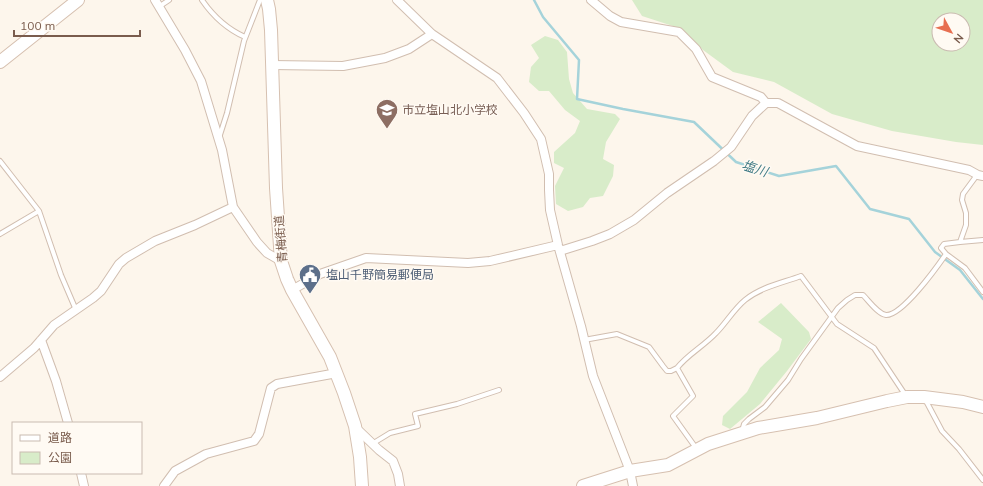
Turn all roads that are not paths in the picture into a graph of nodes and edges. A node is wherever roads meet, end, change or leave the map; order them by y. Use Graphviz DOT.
graph roads {
  1 [pos="78,0"];
  2 [pos="169,0"];
  3 [pos="202,0"];
  4 [pos="260,0"];
  5 [pos="267,0"];
  6 [pos="397,0"];
  7 [pos="591,0"];
  8 [pos="158,3"];
  9 [pos="432,34"];
  10 [pos="245,37"];
  11 [pos="0,62"];
  12 [pos="272,65"];
  13 [pos="766,103"];
  14 [pos="219,140"];
  15 [pos="0,160"];
  16 [pos="980,175"];
  17 [pos="233,206"];
  18 [pos="39,211"];
  19 [pos="0,234"];
  20 [pos="983,240"];
  21 [pos="960,242"];
  22 [pos="559,248"];
  23 [pos="945,255"];
  24 [pos="281,261"];
  25 [pos="292,290"];
  26 [pos="983,292"];
  27 [pos="76,311"];
  28 [pos="831,318"];
  29 [pos="42,340"];
  30 [pos="584,340"];
  31 [pos="677,368"];
  32 [pos="337,373"];
  33 [pos="0,377"];
  34 [pos="499,390"];
  35 [pos="907,397"];
  36 [pos="924,397"];
  37 [pos="983,407"];
  38 [pos="68,422"];
  39 [pos="354,426"];
  40 [pos="742,433"];
  41 [pos="372,444"];
  42 [pos="698,450"];
  43 [pos="630,471"];
  44 [pos="81,474"];
  45 [pos="983,480"];
  46 [pos="84,486"];
  47 [pos="164,486"];
  48 [pos="362,486"];
  49 [pos="400,486"];
  50 [pos="583,486"];
  51 [pos="633,486"];
  1 -- 11 [label="street"];
  2 -- 8 [label="lane"];
  3 -- 10 [label="lane"];
  4 -- 10 [label="lane"];
  5 -- 12 [label="street, 青梅街道"];
  6 -- 9 [label="street"];
  7 -- 13 [label="street"];
  8 -- 14 [label="street"];
  9 -- 12 [label="street"];
  9 -- 22 [label="street"];
  10 -- 14 [label="lane"];
  12 -- 24 [label="street, 青梅街道"];
  13 -- 16 [label="street"];
  13 -- 22 [label="street"];
  14 -- 17 [label="street"];
  15 -- 18 [label="lane"];
  16 -- 21 [label="lane"];
  17 -- 24 [label="street"];
  17 -- 27 [label="street"];
  18 -- 19 [label="lane"];
  18 -- 27 [label="lane"];
  20 -- 21 [label="lane"];
  21 -- 23 [label="lane"];
  22 -- 25 [label="street"];
  22 -- 30 [label="street"];
  23 -- 26 [label="lane"];
  23 -- 28 [label="lane"];
  24 -- 25 [label="street, 青梅街道"];
  25 -- 32 [label="street, 青梅街道"];
  27 -- 29 [label="street"];
  28 -- 31 [label="lane"];
  28 -- 35 [label="lane"];
  28 -- 40 [label="lane"];
  29 -- 33 [label="street"];
  29 -- 38 [label="street"];
  30 -- 31 [label="lane"];
  30 -- 43 [label="street"];
  31 -- 42 [label="lane"];
  32 -- 39 [label="street, 青梅街道"];
  32 -- 47 [label="street"];
  34 -- 41 [label="lane"];
  35 -- 36 [label="street"];
  35 -- 40 [label="street"];
  36 -- 37 [label="street"];
  36 -- 45 [label="lane"];
  39 -- 41 [label="street"];
  39 -- 48 [label="street, 青梅街道"];
  40 -- 42 [label="street"];
  41 -- 49 [label="street"];
  42 -- 43 [label="street"];
  43 -- 50 [label="street"];
  43 -- 51 [label="street"];
  44 -- 46 [label="street"];
}
